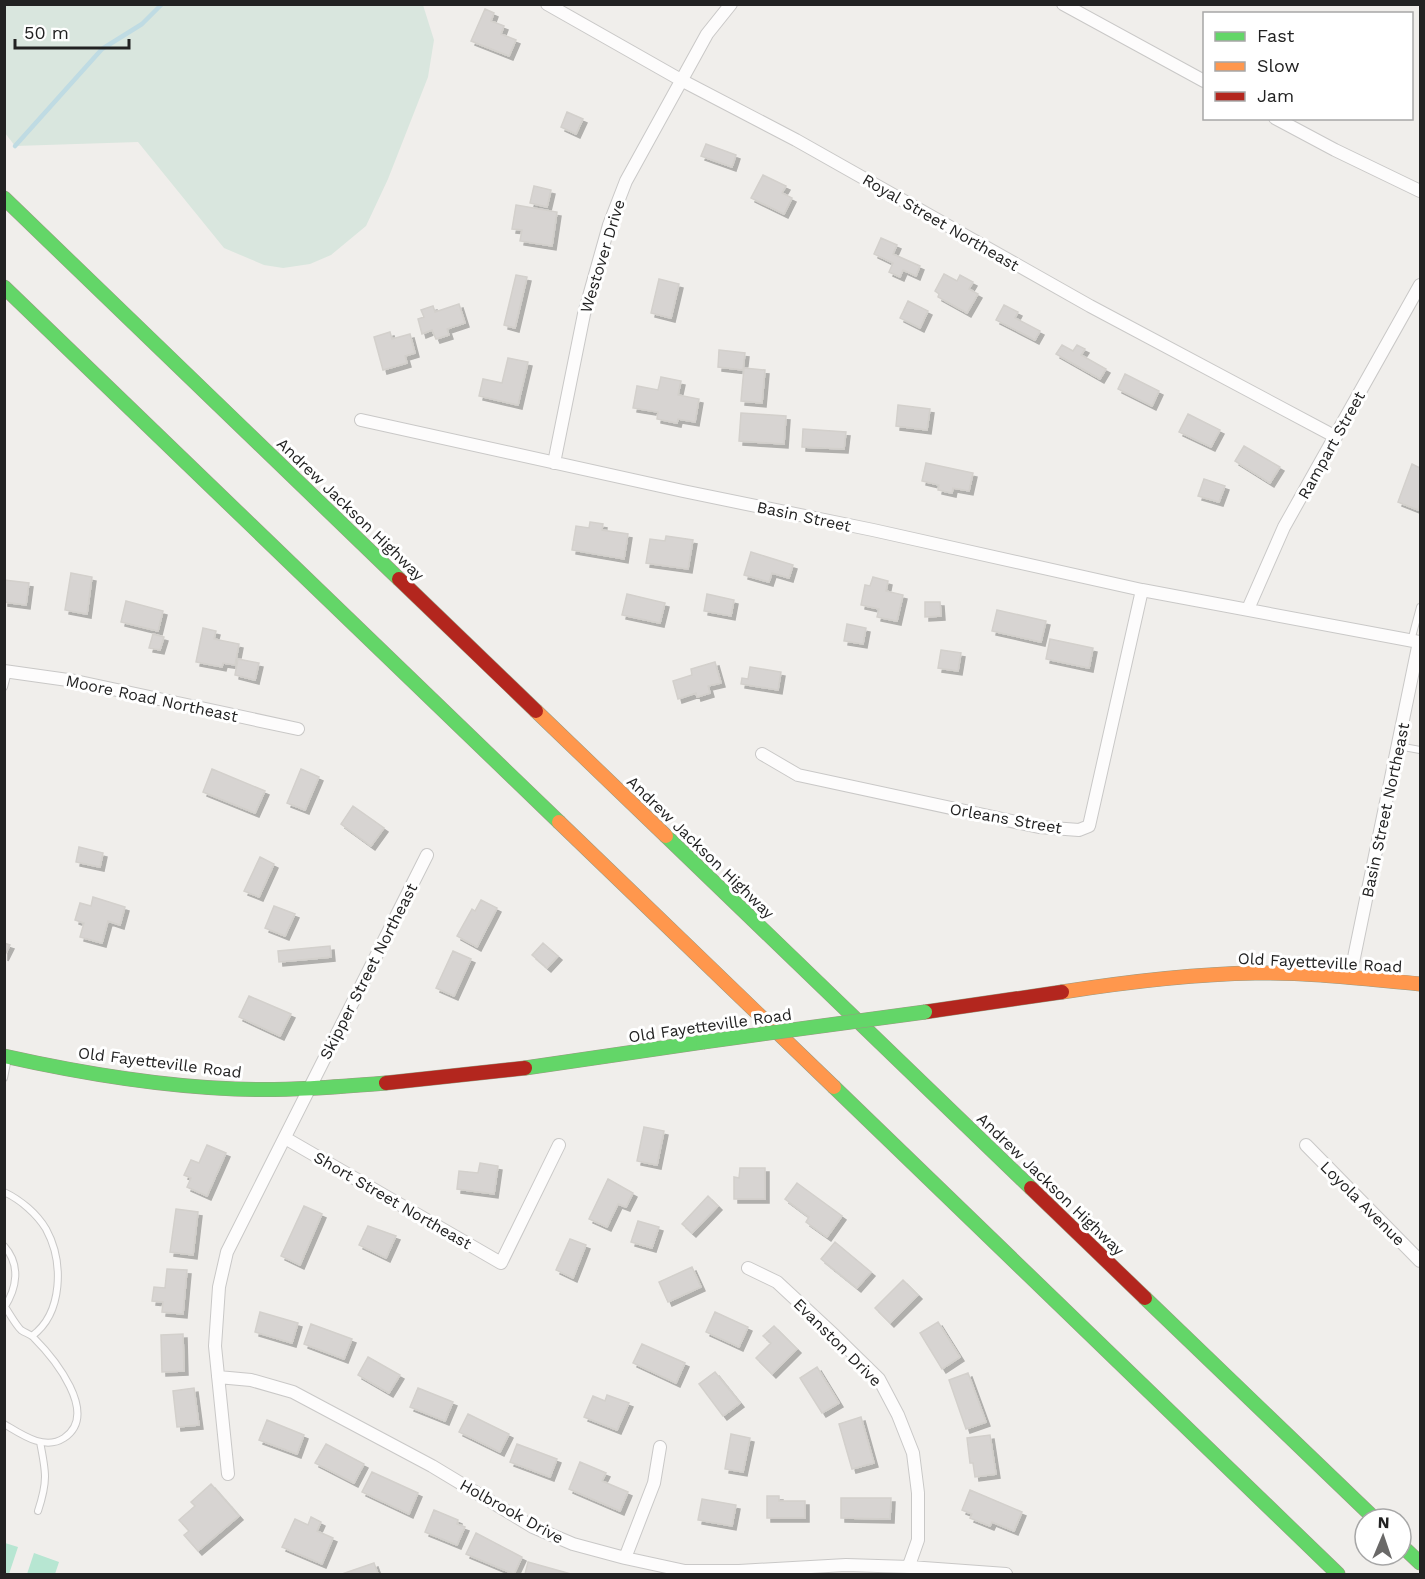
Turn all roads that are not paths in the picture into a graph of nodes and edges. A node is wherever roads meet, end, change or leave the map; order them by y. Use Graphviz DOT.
graph roads {
  1 [pos="547,4"];
  2 [pos="731,4"];
  3 [pos="1063,4"];
  4 [pos="681,80"];
  5 [pos="1203,80"];
  6 [pos="1279,120"];
  7 [pos="1420,191"];
  8 [pos="4,198"];
  9 [pos="1420,285"];
  10 [pos="4,287"];
  11 [pos="361,420"];
  12 [pos="1336,437"];
  13 [pos="554,463"];
  14 [pos="1142,590"];
  15 [pos="1420,607"];
  16 [pos="1248,609"];
  17 [pos="1417,648"];
  18 [pos="6,671"];
  19 [pos="4,687"];
  20 [pos="298,729"];
  21 [pos="1398,746"];
  22 [pos="1420,750"];
  23 [pos="762,754"];
  24 [pos="427,855"];
  25 [pos="1350,977"];
  26 [pos="1420,984"];
  27 [pos="6,1057"];
  28 [pos="4,1078"];
  29 [pos="309,1088"];
  30 [pos="285,1138"];
  31 [pos="559,1145"];
  32 [pos="1306,1145"];
  33 [pos="4,1192"];
  34 [pos="4,1245"];
  35 [pos="1420,1262"];
  36 [pos="748,1268"];
  37 [pos="5,1308"];
  38 [pos="32,1336"];
  39 [pos="218,1377"];
  40 [pos="4,1424"];
  41 [pos="40,1442"];
  42 [pos="660,1447"];
  43 [pos="228,1474"];
  44 [pos="1362,1507"];
  45 [pos="38,1510"];
  46 [pos="625,1558"];
  47 [pos="908,1571"];
  48 [pos="1006,1574"];
  49 [pos="1338,1575"];
  1 -- 4 [label="street, Royal Street Northeast"];
  2 -- 4 [label="street, Westover Drive"];
  3 -- 5 [label="street"];
  4 -- 12 [label="street, Royal Street Northeast"];
  4 -- 13 [label="street, Westover Drive"];
  6 -- 7 [label="street"];
  8 -- 44 [label="main road, Andrew Jackson Highway"];
  9 -- 12 [label="street, Rampart Street"];
  10 -- 49 [label="main road"];
  11 -- 13 [label="street, Basin Street"];
  12 -- 16 [label="street, Rampart Street"];
  13 -- 14 [label="street, Basin Street"];
  14 -- 16 [label="street, Basin Street"];
  14 -- 23 [label="street, Orleans Street"];
  15 -- 17 [label="lane"];
  16 -- 17 [label="street, Basin Street"];
  17 -- 21 [label="street, Basin Street Northeast"];
  18 -- 19 [label="lane"];
  18 -- 20 [label="street, Moore Road Northeast"];
  21 -- 22 [label="lane"];
  21 -- 25 [label="street, Basin Street Northeast"];
  24 -- 29 [label="street, Skipper Street Northeast"];
  25 -- 26 [label="main road, Old Fayetteville Road"];
  25 -- 29 [label="main road, Old Fayetteville Road, bridge"];
  27 -- 28 [label="lane"];
  27 -- 29 [label="main road, Old Fayetteville Road"];
  29 -- 30 [label="street, Skipper Street Northeast"];
  30 -- 31 [label="street, Short Street Northeast"];
  30 -- 39 [label="street, Skipper Street Northeast"];
  32 -- 35 [label="street, Loyola Avenue"];
  33 -- 38 [label="lane"];
  34 -- 37 [label="lane"];
  36 -- 47 [label="street, Evanston Drive"];
  37 -- 38 [label="lane"];
  38 -- 41 [label="lane"];
  39 -- 43 [label="street, Skipper Street Northeast"];
  39 -- 46 [label="street, Holbrook Drive"];
  40 -- 41 [label="lane"];
  41 -- 45 [label="lane"];
  42 -- 46 [label="street"];
  46 -- 47 [label="street, Holbrook Drive"];
  47 -- 48 [label="street, Holbrook Drive"];
}
